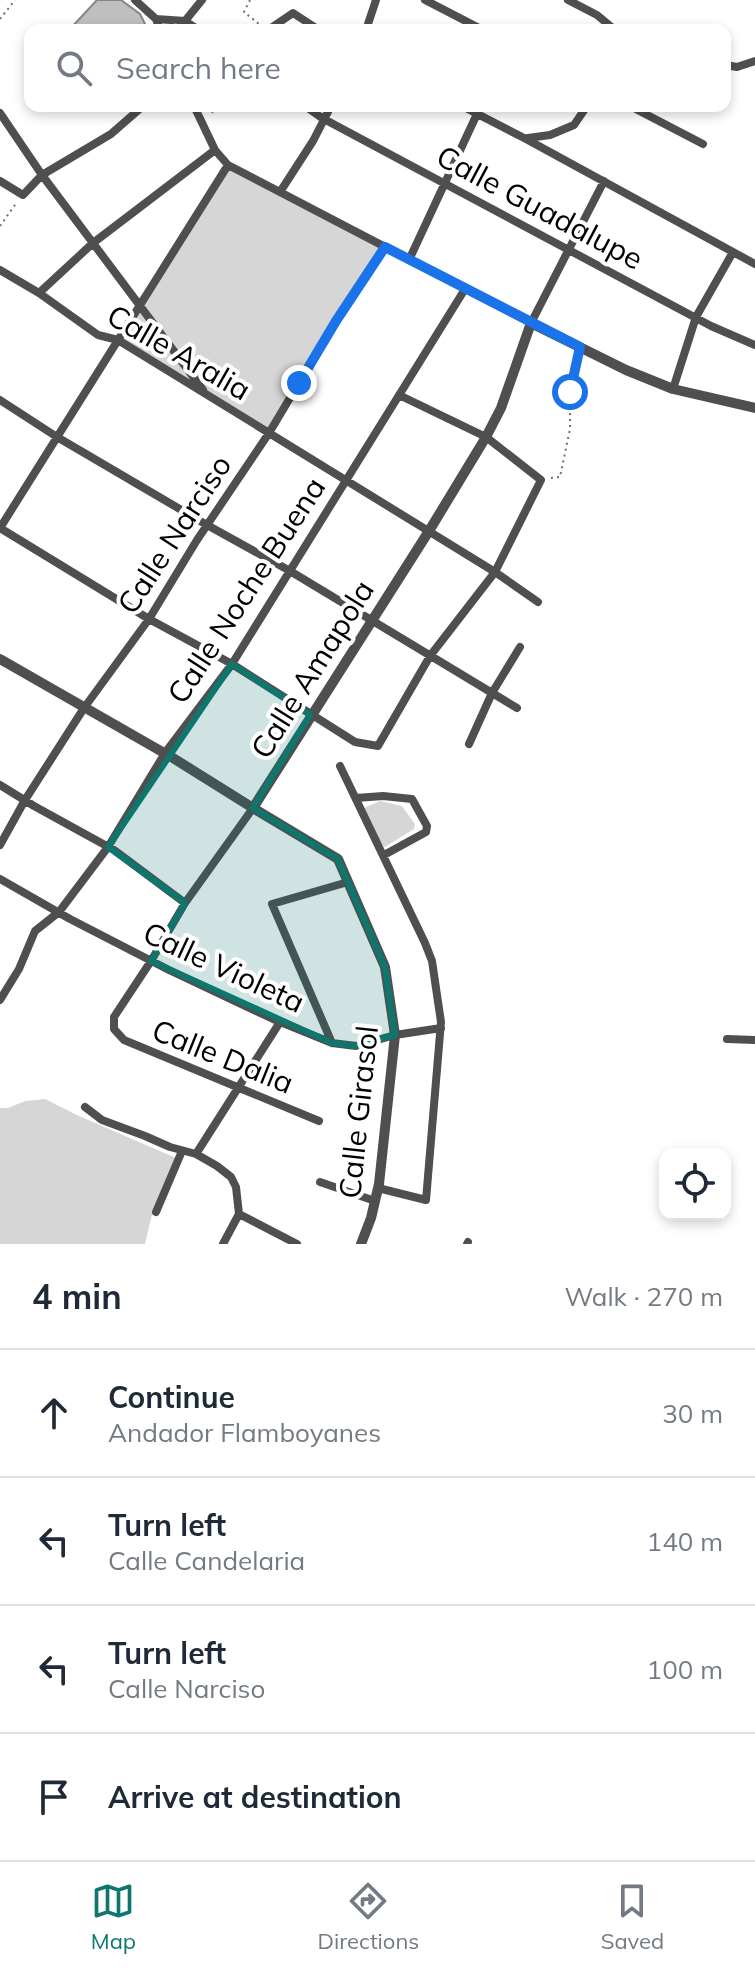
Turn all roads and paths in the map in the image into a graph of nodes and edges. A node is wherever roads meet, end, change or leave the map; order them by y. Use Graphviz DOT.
graph roads {
  1 [pos="15,0"];
  2 [pos="135,0"];
  3 [pos="202,0"];
  4 [pos="250,0"];
  5 [pos="376,0"];
  6 [pos="425,0"];
  7 [pos="568,0"];
  8 [pos="0,19"];
  9 [pos="156,19"];
  10 [pos="185,21"];
  11 [pos="158,24"];
  12 [pos="190,24"];
  13 [pos="259,24"];
  14 [pos="276,24"];
  15 [pos="310,24"];
  16 [pos="368,24"];
  17 [pos="471,24"];
  18 [pos="608,24"];
  19 [pos="755,61"];
  20 [pos="731,66"];
  21 [pos="136,112"];
  22 [pos="197,112"];
  23 [pos="314,112"];
  24 [pos="328,112"];
  25 [pos="473,112"];
  26 [pos="583,112"];
  27 [pos="642,112"];
  28 [pos="0,113"];
  29 [pos="477,114"];
  30 [pos="324,119"];
  31 [pos="526,139"];
  32 [pos="703,144"];
  33 [pos="215,150"];
  34 [pos="228,165"];
  35 [pos="42,175"];
  36 [pos="0,181"];
  37 [pos="604,181"];
  38 [pos="445,183"];
  39 [pos="280,192"];
  40 [pos="23,195"];
  41 [pos="0,226"];
  42 [pos="93,243"];
  43 [pos="385,247"];
  44 [pos="569,248"];
  45 [pos="733,252"];
  46 [pos="409,260"];
  47 [pos="755,264"];
  48 [pos="0,270"];
  49 [pos="465,289"];
  50 [pos="39,293"];
  51 [pos="140,305"];
  52 [pos="696,317"];
  53 [pos="531,323"];
  54 [pos="118,340"];
  55 [pos="755,345"];
  56 [pos="580,347"];
  57 [pos="673,389"];
  58 [pos="206,394"];
  59 [pos="399,395"];
  60 [pos="0,400"];
  61 [pos="755,408"];
  62 [pos="269,433"];
  63 [pos="57,437"];
  64 [pos="486,437"];
  65 [pos="346,480"];
  66 [pos="541,480"];
  67 [pos="207,525"];
  68 [pos="0,528"];
  69 [pos="429,531"];
  70 [pos="290,571"];
  71 [pos="495,572"];
  72 [pos="538,602"];
  73 [pos="149,619"];
  74 [pos="371,621"];
  75 [pos="520,647"];
  76 [pos="430,656"];
  77 [pos="0,659"];
  78 [pos="232,664"];
  79 [pos="492,693"];
  80 [pos="84,708"];
  81 [pos="517,708"];
  82 [pos="310,715"];
  83 [pos="469,744"];
  84 [pos="165,753"];
  85 [pos="340,766"];
  86 [pos="0,785"];
  87 [pos="356,798"];
  88 [pos="25,800"];
  89 [pos="253,808"];
  90 [pos="0,845"];
  91 [pos="108,847"];
  92 [pos="384,855"];
  93 [pos="0,879"];
  94 [pos="348,882"];
  95 [pos="185,903"];
  96 [pos="59,912"];
  97 [pos="151,961"];
  98 [pos="0,1000"];
  99 [pos="280,1022"];
  100 [pos="441,1028"];
  101 [pos="114,1029"];
  102 [pos="395,1035"];
  103 [pos="727,1039"];
  104 [pos="755,1040"];
  105 [pos="332,1043"];
  106 [pos="238,1087"];
  107 [pos="85,1107"];
  108 [pos="319,1121"];
  109 [pos="182,1151"];
  110 [pos="196,1154"];
  111 [pos="320,1182"];
  112 [pos="378,1188"];
  113 [pos="375,1201"];
  114 [pos="156,1212"];
  115 [pos="239,1214"];
  116 [pos="223,1244"];
  117 [pos="297,1244"];
  118 [pos="361,1244"];
  1 -- 8 [label="path"];
  2 -- 9 [label="street"];
  3 -- 10 [label="street"];
  4 -- 13 [label="path"];
  5 -- 16 [label="street"];
  6 -- 17 [label="street"];
  7 -- 18 [label="street"];
  9 -- 10 [label="street"];
  9 -- 11 [label="street"];
  10 -- 12 [label="street"];
  14 -- 15 [label="street"];
  19 -- 20 [label="street"];
  21 -- 35 [label="street"];
  22 -- 33 [label="street"];
  23 -- 30 [label="street, Calle Guadalupe"];
  24 -- 30 [label="street"];
  25 -- 29 [label="street"];
  26 -- 31 [label="street"];
  27 -- 32 [label="street"];
  28 -- 35 [label="street"];
  29 -- 31 [label="street"];
  29 -- 38 [label="street"];
  30 -- 38 [label="street, Calle Guadalupe"];
  30 -- 39 [label="street"];
  31 -- 37 [label="street"];
  33 -- 34 [label="street"];
  33 -- 42 [label="street"];
  34 -- 39 [label="street"];
  34 -- 51 [label="street"];
  35 -- 40 [label="street"];
  35 -- 42 [label="street"];
  36 -- 40 [label="street"];
  37 -- 44 [label="street"];
  37 -- 45 [label="street"];
  38 -- 44 [label="street, Calle Guadalupe"];
  38 -- 46 [label="street"];
  39 -- 43 [label="street"];
  40 -- 41 [label="path"];
  42 -- 50 [label="street"];
  42 -- 51 [label="street"];
  43 -- 46 [label="street"];
  43 -- 62 [label="street, Calle Narciso"];
  44 -- 52 [label="street, Calle Guadalupe"];
  44 -- 53 [label="street"];
  45 -- 47 [label="street"];
  45 -- 52 [label="street"];
  46 -- 49 [label="street"];
  48 -- 50 [label="street, Calle Aralia"];
  49 -- 53 [label="street"];
  49 -- 59 [label="street, Calle Noche Buena"];
  50 -- 54 [label="street, Calle Aralia"];
  51 -- 54 [label="street"];
  51 -- 58 [label="street"];
  52 -- 55 [label="street, Calle Guadalupe"];
  52 -- 57 [label="street"];
  53 -- 56 [label="street"];
  53 -- 64 [label="street, Calle Amapola"];
  54 -- 58 [label="street, Calle Aralia"];
  54 -- 63 [label="street"];
  56 -- 57 [label="street"];
  56 -- 66 [label="path"];
  57 -- 61 [label="street"];
  58 -- 62 [label="street, Calle Aralia"];
  59 -- 64 [label="street"];
  59 -- 65 [label="street, Calle Noche Buena"];
  60 -- 63 [label="street"];
  62 -- 65 [label="street, Calle Aralia"];
  62 -- 67 [label="street, Calle Narciso"];
  63 -- 67 [label="street"];
  63 -- 68 [label="street"];
  64 -- 66 [label="street"];
  64 -- 69 [label="street, Calle Amapola"];
  65 -- 69 [label="street, Calle Aralia"];
  65 -- 70 [label="street, Calle Noche Buena"];
  66 -- 71 [label="street"];
  67 -- 70 [label="street"];
  67 -- 73 [label="street, Calle Narciso"];
  68 -- 73 [label="street"];
  69 -- 71 [label="street, Calle Aralia"];
  69 -- 74 [label="street, Calle Amapola"];
  70 -- 74 [label="street"];
  70 -- 78 [label="street, Calle Noche Buena"];
  71 -- 72 [label="street, Calle Aralia"];
  71 -- 76 [label="street"];
  73 -- 78 [label="street"];
  73 -- 80 [label="street, Calle Narciso"];
  74 -- 76 [label="street"];
  74 -- 82 [label="street, Calle Amapola"];
  75 -- 79 [label="street"];
  76 -- 79 [label="street"];
  76 -- 82 [label="street"];
  77 -- 80 [label="street, Calle Girasol"];
  78 -- 82 [label="street"];
  78 -- 84 [label="street, Calle Noche Buena"];
  79 -- 81 [label="street"];
  79 -- 83 [label="street"];
  80 -- 84 [label="street, Calle Girasol"];
  80 -- 88 [label="street, Calle Narciso"];
  82 -- 89 [label="street, Calle Amapola"];
  84 -- 89 [label="street, Calle Girasol"];
  84 -- 91 [label="street, Calle Noche Buena"];
  85 -- 87 [label="street"];
  86 -- 88 [label="street"];
  87 -- 92 [label="street"];
  87 -- 92 [label="street"];
  88 -- 90 [label="street, Calle Narciso"];
  88 -- 91 [label="street"];
  89 -- 94 [label="street, Calle Girasol"];
  89 -- 95 [label="street, Calle Amapola"];
  91 -- 95 [label="street"];
  91 -- 96 [label="street, Calle Noche Buena"];
  92 -- 100 [label="street"];
  93 -- 96 [label="street, Calle Violeta"];
  94 -- 102 [label="street, Calle Girasol"];
  94 -- 105 [label="street"];
  95 -- 97 [label="street, Calle Amapola"];
  96 -- 97 [label="street, Calle Violeta"];
  96 -- 98 [label="street, Calle Noche Buena"];
  97 -- 99 [label="street, Calle Violeta"];
  97 -- 101 [label="street, Calle Amapola"];
  99 -- 105 [label="street, Calle Violeta"];
  99 -- 106 [label="street"];
  100 -- 102 [label="street, Calle Violeta"];
  100 -- 112 [label="street"];
  101 -- 106 [label="street, Calle Dalia"];
  102 -- 105 [label="street, Calle Violeta"];
  102 -- 112 [label="street, Calle Girasol"];
  103 -- 104 [label="street"];
  106 -- 108 [label="street, Calle Dalia"];
  106 -- 110 [label="street"];
  107 -- 109 [label="street"];
  109 -- 110 [label="street"];
  109 -- 114 [label="street"];
  110 -- 115 [label="street"];
  111 -- 113 [label="street"];
  112 -- 113 [label="street, Calle Girasol"];
  113 -- 118 [label="street, Calle Girasol"];
  115 -- 116 [label="street"];
  115 -- 117 [label="street"];
}
